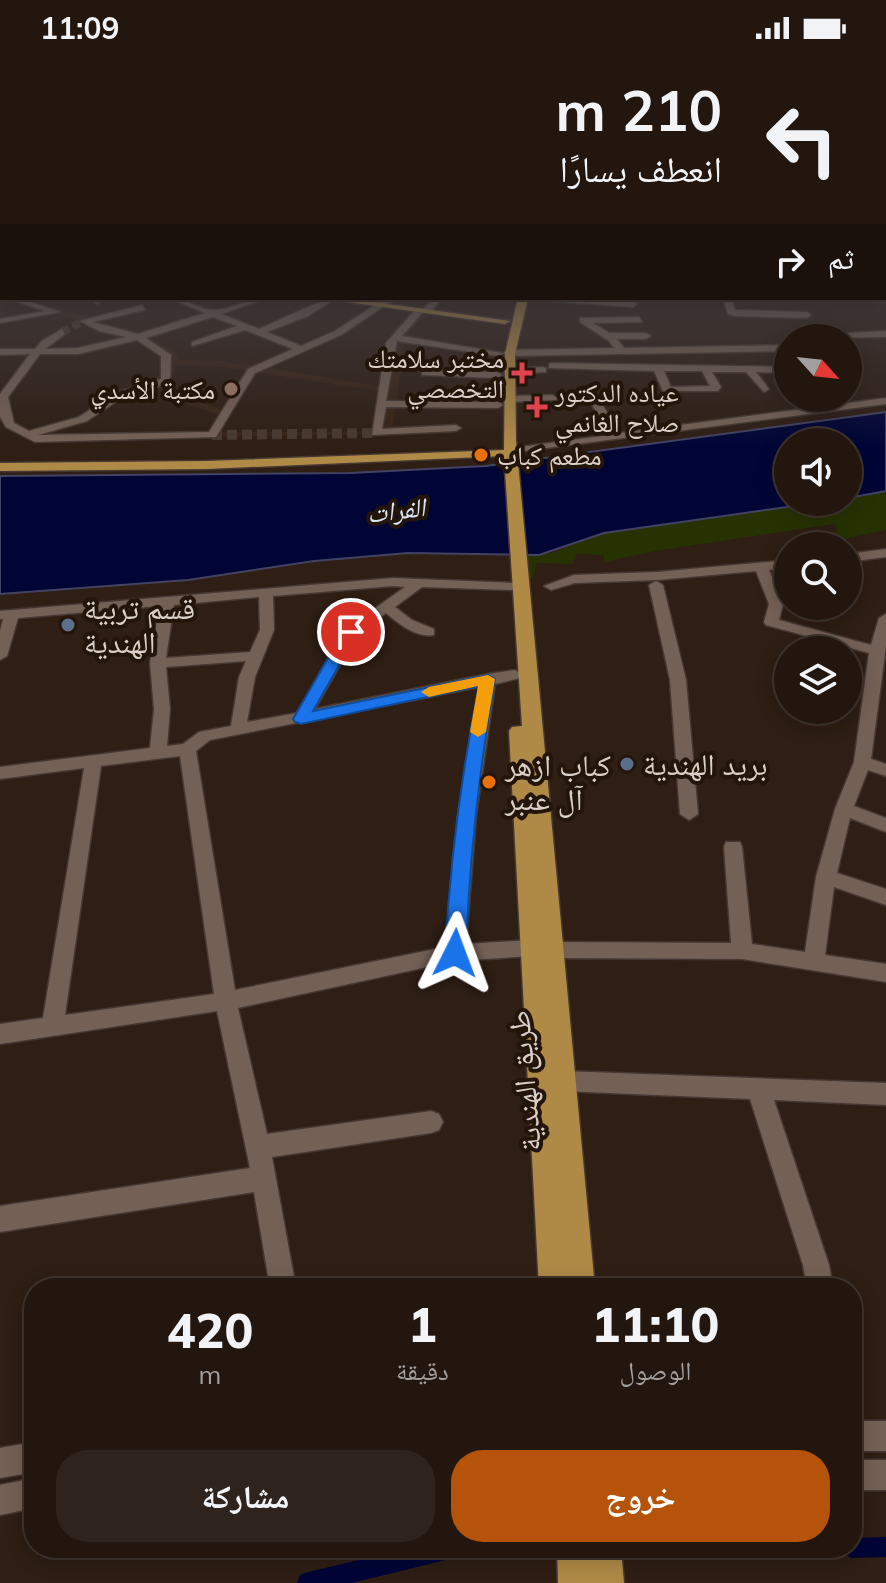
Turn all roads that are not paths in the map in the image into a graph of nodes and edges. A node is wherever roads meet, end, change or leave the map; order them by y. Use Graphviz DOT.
graph roads {
  1 [pos="37,306"];
  2 [pos="127,306"];
  3 [pos="197,306"];
  4 [pos="237,306"];
  5 [pos="318,306"];
  6 [pos="381,306"];
  7 [pos="407,306"];
  8 [pos="428,306"];
  9 [pos="515,306"];
  10 [pos="517,306"];
  11 [pos="591,306"];
  12 [pos="634,306"];
  13 [pos="729,306"];
  14 [pos="423,310"];
  15 [pos="215,313"];
  16 [pos="807,315"];
  17 [pos="594,320"];
  18 [pos="639,320"];
  19 [pos="505,321"];
  20 [pos="1,323"];
  21 [pos="247,326"];
  22 [pos="62,332"];
  23 [pos="260,332"];
  24 [pos="886,334"];
  25 [pos="862,335"];
  26 [pos="608,336"];
  27 [pos="646,336"];
  28 [pos="139,337"];
  29 [pos="394,338"];
  30 [pos="195,344"];
  31 [pos="774,348"];
  32 [pos="301,349"];
  33 [pos="701,350"];
  34 [pos="0,352"];
  35 [pos="39,352"];
  36 [pos="625,352"];
  37 [pos="650,352"];
  38 [pos="503,353"];
  39 [pos="635,367"];
  40 [pos="658,368"];
  41 [pos="711,370"];
  42 [pos="774,370"];
  43 [pos="750,371"];
  44 [pos="425,373"];
  45 [pos="502,373"];
  46 [pos="764,389"];
  47 [pos="590,392"];
  48 [pos="552,398"];
  49 [pos="2,400"];
  50 [pos="886,401"];
  51 [pos="503,402"];
  52 [pos="380,404"];
  53 [pos="862,405"];
  54 [pos="809,412"];
  55 [pos="5,426"];
  56 [pos="456,428"];
  57 [pos="27,434"];
  58 [pos="616,438"];
  59 [pos="507,456"];
  60 [pos="0,467"];
  61 [pos="886,553"];
  62 [pos="862,556"];
  63 [pos="774,565"];
  64 [pos="761,566"];
  65 [pos="725,570"];
  66 [pos="422,581"];
  67 [pos="517,584"];
  68 [pos="656,585"];
  69 [pos="551,586"];
  70 [pos="266,594"];
  71 [pos="167,602"];
  72 [pos="387,607"];
  73 [pos="6,615"];
  74 [pos="886,618"];
  75 [pos="429,632"];
  76 [pos="0,656"];
  77 [pos="255,656"];
  78 [pos="879,657"];
  79 [pos="158,663"];
  80 [pos="515,675"];
  81 [pos="488,679"];
  82 [pos="878,706"];
  83 [pos="301,719"];
  84 [pos="238,730"];
  85 [pos="187,749"];
  86 [pos="158,753"];
  87 [pos="93,762"];
  88 [pos="862,762"];
  89 [pos="886,770"];
  90 [pos="0,773"];
  91 [pos="844,809"];
  92 [pos="689,814"];
  93 [pos="886,825"];
  94 [pos="733,847"];
  95 [pos="826,877"];
  96 [pos="886,897"];
  97 [pos="540,949"];
  98 [pos="742,951"];
  99 [pos="455,953"];
  100 [pos="814,962"];
  101 [pos="886,973"];
  102 [pos="226,1001"];
  103 [pos="52,1027"];
  104 [pos="0,1034"];
  105 [pos="562,1081"];
  106 [pos="758,1087"];
  107 [pos="886,1094"];
  108 [pos="431,1122"];
  109 [pos="258,1147"];
  110 [pos="264,1178"];
  111 [pos="0,1219"];
  112 [pos="281,1278"];
  113 [pos="554,1278"];
  114 [pos="579,1278"];
  115 [pos="818,1278"];
  116 [pos="862,1436"];
  117 [pos="886,1436"];
  118 [pos="24,1459"];
  119 [pos="0,1463"];
  120 [pos="862,1475"];
  121 [pos="886,1475"];
  122 [pos="24,1495"];
  123 [pos="0,1500"];
  124 [pos="575,1558"];
  125 [pos="605,1558"];
  126 [pos="576,1583"];
  127 [pos="606,1583"];
  1 -- 20 [label="street"];
  2 -- 28 [label="street"];
  3 -- 15 [label="street"];
  4 -- 15 [label="street"];
  5 -- 23 [label="street"];
  6 -- 32 [label="street"];
  7 -- 14 [label="main road"];
  8 -- 14 [label="street"];
  9 -- 19 [label="main road"];
  10 -- 38 [label="main road"];
  11 -- 17 [label="street"];
  12 -- 18 [label="street"];
  13 -- 16 [label="street"];
  14 -- 19 [label="main road"];
  14 -- 29 [label="street"];
  15 -- 21 [label="street"];
  15 -- 28 [label="street"];
  17 -- 18 [label="street"];
  17 -- 26 [label="street"];
  18 -- 27 [label="street"];
  19 -- 38 [label="main road"];
  21 -- 23 [label="street"];
  21 -- 30 [label="street"];
  22 -- 35 [label="street"];
  23 -- 32 [label="street"];
  24 -- 25 [label="street"];
  26 -- 27 [label="street"];
  26 -- 36 [label="street"];
  27 -- 37 [label="street"];
  28 -- 35 [label="street"];
  28 -- 57 [label="street"];
  29 -- 38 [label="street"];
  29 -- 52 [label="street"];
  31 -- 33 [label="street"];
  32 -- 57 [label="street"];
  33 -- 37 [label="street"];
  33 -- 41 [label="street"];
  34 -- 35 [label="street"];
  35 -- 49 [label="street"];
  36 -- 37 [label="street"];
  36 -- 38 [label="street"];
  36 -- 39 [label="street"];
  38 -- 45 [label="main road"];
  39 -- 40 [label="street"];
  39 -- 45 [label="street"];
  40 -- 41 [label="street"];
  40 -- 41 [label="street"];
  41 -- 43 [label="street"];
  42 -- 43 [label="street"];
  43 -- 46 [label="street"];
  44 -- 45 [label="street"];
  45 -- 51 [label="main road"];
  47 -- 58 [label="street"];
  48 -- 51 [label="street"];
  49 -- 55 [label="street"];
  50 -- 53 [label="street"];
  51 -- 52 [label="street"];
  51 -- 59 [label="main road"];
  52 -- 56 [label="street"];
  54 -- 58 [label="street"];
  55 -- 57 [label="street"];
  58 -- 59 [label="street"];
  59 -- 60 [label="main road"];
  59 -- 67 [label="main road"];
  61 -- 62 [label="street"];
  63 -- 64 [label="street"];
  64 -- 65 [label="street"];
  64 -- 78 [label="street"];
  65 -- 68 [label="street"];
  65 -- 69 [label="street"];
  66 -- 67 [label="street"];
  66 -- 70 [label="street"];
  66 -- 72 [label="street"];
  67 -- 69 [label="street"];
  67 -- 80 [label="main road, طريق الهندية"];
  67 -- 97 [label="main road, طريق الهندية"];
  68 -- 69 [label="street"];
  68 -- 92 [label="street"];
  70 -- 71 [label="street"];
  70 -- 77 [label="street"];
  71 -- 73 [label="street"];
  71 -- 79 [label="street"];
  72 -- 75 [label="street"];
  72 -- 83 [label="street"];
  73 -- 76 [label="street"];
  74 -- 78 [label="street"];
  77 -- 79 [label="street"];
  77 -- 84 [label="street"];
  78 -- 82 [label="street"];
  79 -- 86 [label="street"];
  80 -- 81 [label="street"];
  80 -- 97 [label="main road, طريق الهندية"];
  81 -- 83 [label="street"];
  81 -- 99 [label="street"];
  82 -- 88 [label="street"];
  83 -- 84 [label="street"];
  84 -- 85 [label="street"];
  85 -- 86 [label="street"];
  85 -- 102 [label="street"];
  86 -- 87 [label="street"];
  87 -- 90 [label="street"];
  87 -- 103 [label="street"];
  88 -- 89 [label="street"];
  88 -- 91 [label="street"];
  91 -- 93 [label="street"];
  91 -- 95 [label="street"];
  94 -- 98 [label="street"];
  95 -- 96 [label="street"];
  95 -- 100 [label="street"];
  97 -- 98 [label="street"];
  97 -- 99 [label="street"];
  97 -- 105 [label="main road, طريق الهندية"];
  97 -- 113 [label="main road, طريق الهندية"];
  98 -- 100 [label="street"];
  99 -- 102 [label="street"];
  100 -- 101 [label="street"];
  102 -- 103 [label="street"];
  102 -- 109 [label="street"];
  103 -- 104 [label="street"];
  105 -- 106 [label="street"];
  105 -- 114 [label="main road, طريق الهندية"];
  106 -- 107 [label="street"];
  106 -- 115 [label="street"];
  108 -- 109 [label="street"];
  109 -- 110 [label="street"];
  110 -- 111 [label="street"];
  110 -- 112 [label="street"];
  116 -- 117 [label="street"];
  118 -- 119 [label="street"];
  120 -- 121 [label="street"];
  122 -- 123 [label="street"];
  124 -- 126 [label="main road"];
  125 -- 127 [label="main road"];
}
